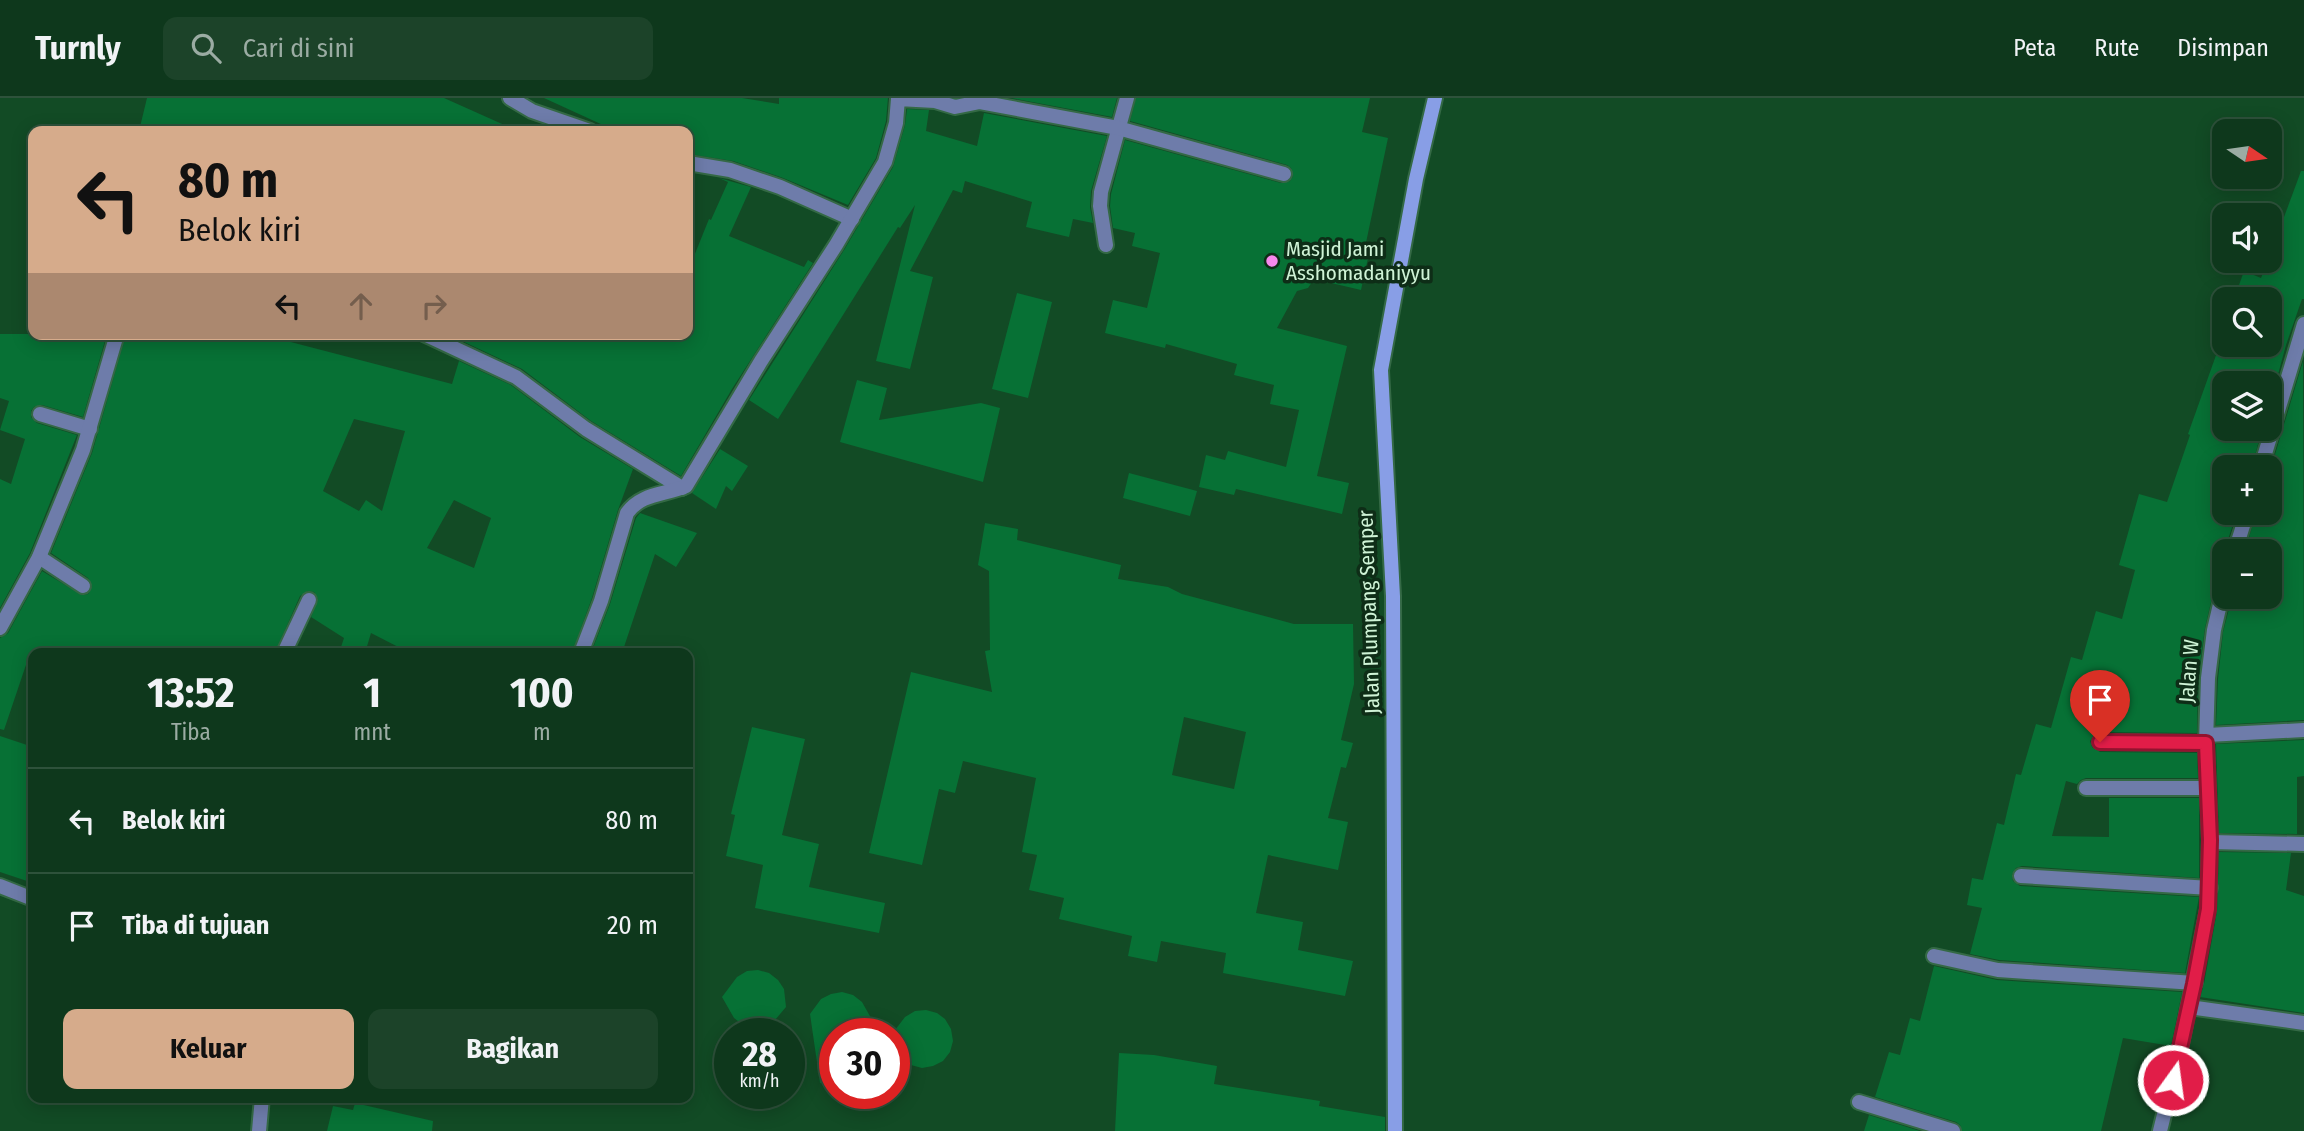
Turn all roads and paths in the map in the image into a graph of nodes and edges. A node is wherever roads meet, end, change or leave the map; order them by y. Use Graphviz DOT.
graph roads {
  1 [pos="510,98"];
  2 [pos="1127,98"];
  3 [pos="1435,98"];
  4 [pos="898,99"];
  5 [pos="935,99"];
  6 [pos="980,100"];
  7 [pos="576,126"];
  8 [pos="1118,128"];
  9 [pos="693,164"];
  10 [pos="1284,174"];
  11 [pos="852,219"];
  12 [pos="1106,245"];
  13 [pos="2304,324"];
  14 [pos="115,340"];
  15 [pos="437,340"];
  16 [pos="40,414"];
  17 [pos="90,429"];
  18 [pos="2265,455"];
  19 [pos="682,488"];
  20 [pos="39,557"];
  21 [pos="83,586"];
  22 [pos="309,600"];
  23 [pos="2219,609"];
  24 [pos="0,628"];
  25 [pos="286,648"];
  26 [pos="583,648"];
  27 [pos="2304,730"];
  28 [pos="2206,739"];
  29 [pos="2100,742"];
  30 [pos="2086,788"];
  31 [pos="2208,788"];
  32 [pos="2210,842"];
  33 [pos="2304,844"];
  34 [pos="2021,876"];
  35 [pos="0,886"];
  36 [pos="2210,888"];
  37 [pos="28,897"];
  38 [pos="1934,956"];
  39 [pos="2194,984"];
  40 [pos="2189,1007"];
  41 [pos="2304,1023"];
  42 [pos="1859,1102"];
  43 [pos="261,1103"];
  44 [pos="259,1131"];
  45 [pos="1395,1131"];
  46 [pos="1953,1131"];
  47 [pos="2160,1131"];
  1 -- 7 [label="street"];
  2 -- 8 [label="street"];
  3 -- 45 [label="main road, Jalan Plumpang Semper"];
  4 -- 5 [label="street"];
  4 -- 11 [label="street"];
  5 -- 6 [label="street"];
  6 -- 8 [label="street"];
  8 -- 10 [label="street"];
  8 -- 12 [label="street"];
  9 -- 11 [label="street"];
  11 -- 19 [label="street"];
  13 -- 18 [label="street"];
  14 -- 17 [label="street"];
  15 -- 19 [label="street"];
  16 -- 17 [label="street"];
  17 -- 20 [label="street"];
  19 -- 26 [label="street"];
  20 -- 21 [label="street"];
  20 -- 24 [label="street"];
  22 -- 25 [label="street"];
  23 -- 28 [label="street, Jalan W"];
  27 -- 28 [label="street"];
  28 -- 29 [label="street"];
  28 -- 31 [label="street, Jalan W"];
  30 -- 31 [label="street"];
  31 -- 32 [label="street, Jalan W"];
  32 -- 33 [label="street"];
  32 -- 36 [label="street, Jalan W"];
  34 -- 36 [label="street"];
  35 -- 37 [label="street"];
  36 -- 39 [label="street, Jalan W"];
  38 -- 39 [label="street"];
  39 -- 40 [label="street, Jalan W"];
  40 -- 41 [label="street"];
  40 -- 47 [label="street, Jalan W"];
  42 -- 46 [label="street"];
  43 -- 44 [label="street"];
}
